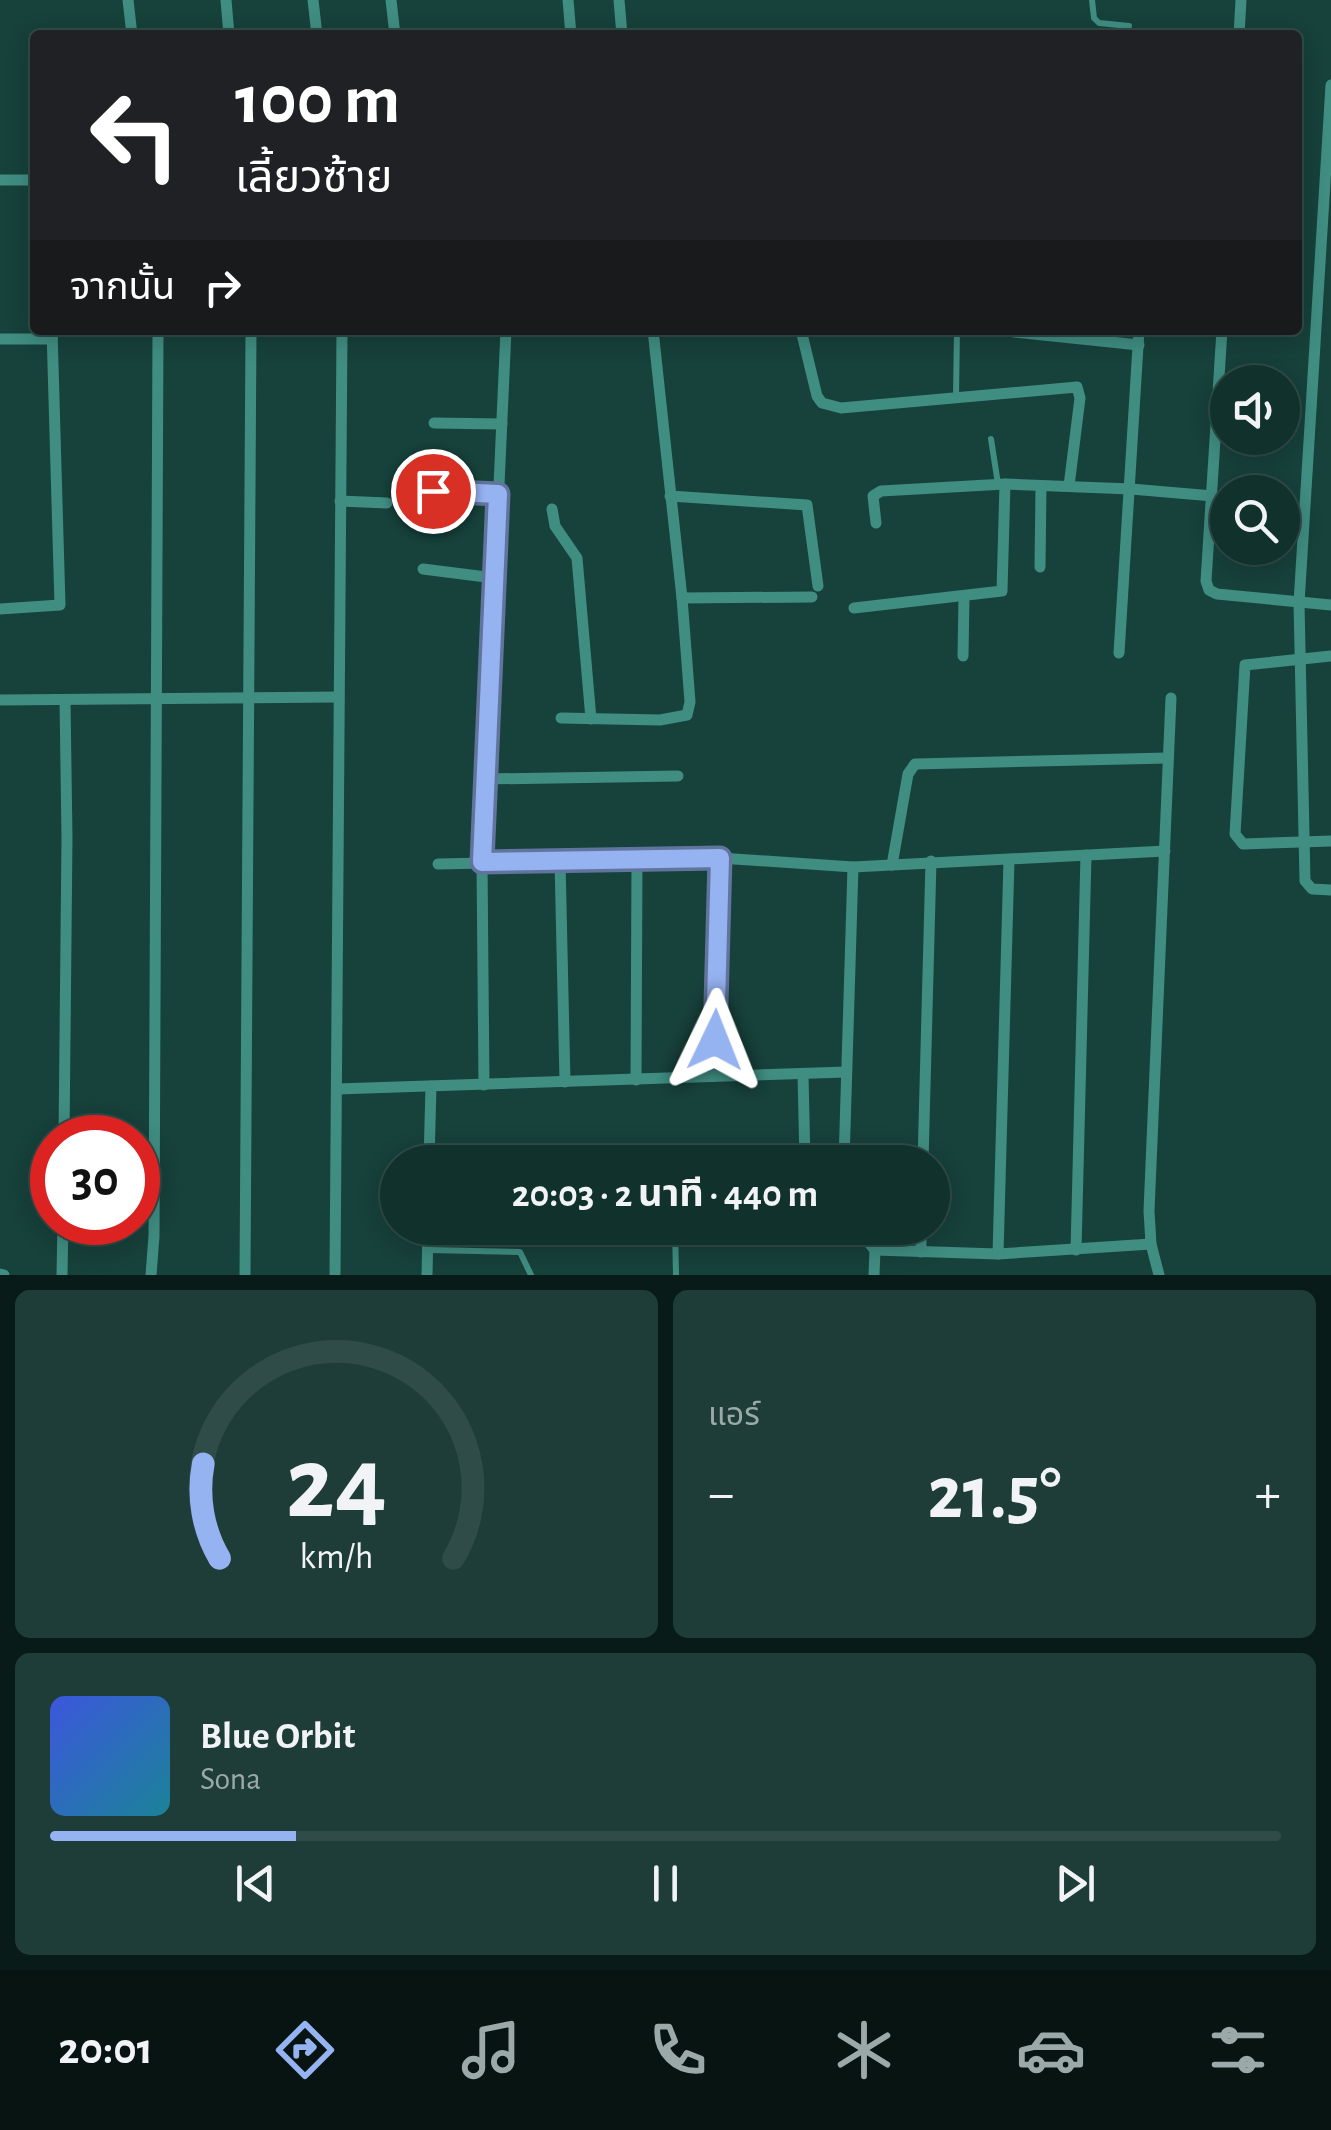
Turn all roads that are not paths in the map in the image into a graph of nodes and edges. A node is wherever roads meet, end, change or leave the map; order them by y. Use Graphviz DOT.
graph roads {
  1 [pos="128,0"];
  2 [pos="226,0"];
  3 [pos="313,0"];
  4 [pos="392,0"];
  5 [pos="568,0"];
  6 [pos="619,0"];
  7 [pos="1092,0"];
  8 [pos="1241,0"];
  9 [pos="1129,26"];
  10 [pos="131,30"];
  11 [pos="229,30"];
  12 [pos="316,30"];
  13 [pos="395,30"];
  14 [pos="571,30"];
  15 [pos="622,30"];
  16 [pos="1239,30"];
  17 [pos="1331,85"];
  18 [pos="0,180"];
  19 [pos="30,180"];
  20 [pos="42,335"];
  21 [pos="52,335"];
  22 [pos="158,335"];
  23 [pos="251,335"];
  24 [pos="342,335"];
  25 [pos="506,335"];
  26 [pos="654,335"];
  27 [pos="801,335"];
  28 [pos="956,335"];
  29 [pos="1045,335"];
  30 [pos="1139,335"];
  31 [pos="1222,335"];
  32 [pos="0,339"];
  33 [pos="1138,344"];
  34 [pos="956,397"];
  35 [pos="434,423"];
  36 [pos="502,424"];
  37 [pos="991,439"];
  38 [pos="1214,475"];
  39 [pos="1002,484"];
  40 [pos="1041,486"];
  41 [pos="1070,486"];
  42 [pos="1131,489"];
  43 [pos="433,491"];
  44 [pos="498,494"];
  45 [pos="670,496"];
  46 [pos="1210,496"];
  47 [pos="340,501"];
  48 [pos="386,503"];
  49 [pos="552,509"];
  50 [pos="876,523"];
  51 [pos="1210,533"];
  52 [pos="1040,567"];
  53 [pos="424,569"];
  54 [pos="494,578"];
  55 [pos="964,597"];
  56 [pos="682,598"];
  57 [pos="1299,603"];
  58 [pos="1331,605"];
  59 [pos="854,608"];
  60 [pos="0,609"];
  61 [pos="1119,653"];
  62 [pos="963,656"];
  63 [pos="1331,656"];
  64 [pos="1299,658"];
  65 [pos="338,697"];
  66 [pos="248,698"];
  67 [pos="1172,698"];
  68 [pos="156,699"];
  69 [pos="0,700"];
  70 [pos="65,700"];
  71 [pos="561,718"];
  72 [pos="591,719"];
  73 [pos="1168,758"];
  74 [pos="678,776"];
  75 [pos="485,780"];
  76 [pos="1304,842"];
  77 [pos="1331,842"];
  78 [pos="1165,851"];
  79 [pos="1086,855"];
  80 [pos="720,858"];
  81 [pos="636,859"];
  82 [pos="1008,860"];
  83 [pos="560,861"];
  84 [pos="931,861"];
  85 [pos="482,862"];
  86 [pos="438,864"];
  87 [pos="892,865"];
  88 [pos="854,867"];
  89 [pos="1331,890"];
  90 [pos="846,1072"];
  91 [pos="802,1074"];
  92 [pos="714,1076"];
  93 [pos="636,1080"];
  94 [pos="565,1082"];
  95 [pos="484,1085"];
  96 [pos="431,1086"];
  97 [pos="337,1090"];
  98 [pos="64,1115"];
  99 [pos="430,1145"];
  100 [pos="804,1145"];
  101 [pos="844,1145"];
  102 [pos="923,1145"];
  103 [pos="1151,1244"];
  104 [pos="63,1245"];
  105 [pos="428,1245"];
  106 [pos="675,1245"];
  107 [pos="871,1245"];
  108 [pos="921,1245"];
  109 [pos="428,1250"];
  110 [pos="876,1250"];
  111 [pos="1076,1250"];
  112 [pos="921,1252"];
  113 [pos="998,1254"];
  114 [pos="62,1275"];
  115 [pos="151,1275"];
  116 [pos="245,1275"];
  117 [pos="334,1275"];
  118 [pos="427,1275"];
  119 [pos="531,1275"];
  120 [pos="676,1275"];
  121 [pos="874,1275"];
  122 [pos="1158,1275"];
  1 -- 10 [label="street"];
  2 -- 11 [label="street"];
  3 -- 12 [label="street"];
  4 -- 13 [label="street"];
  5 -- 14 [label="street"];
  6 -- 15 [label="street"];
  7 -- 9 [label="lane"];
  8 -- 16 [label="street"];
  17 -- 57 [label="street"];
  18 -- 19 [label="street"];
  20 -- 32 [label="street"];
  21 -- 60 [label="street"];
  22 -- 68 [label="street"];
  23 -- 66 [label="street"];
  24 -- 47 [label="street"];
  25 -- 36 [label="street"];
  26 -- 45 [label="street"];
  27 -- 34 [label="street"];
  28 -- 34 [label="lane"];
  29 -- 33 [label="street"];
  30 -- 33 [label="street"];
  31 -- 38 [label="street"];
  33 -- 42 [label="street"];
  34 -- 41 [label="street"];
  35 -- 36 [label="street"];
  36 -- 44 [label="street"];
  37 -- 39 [label="lane"];
  39 -- 40 [label="street"];
  39 -- 50 [label="street"];
  39 -- 55 [label="street"];
  40 -- 41 [label="street"];
  40 -- 52 [label="street"];
  41 -- 42 [label="street"];
  42 -- 46 [label="street"];
  42 -- 61 [label="street"];
  43 -- 44 [label="street"];
  44 -- 54 [label="street"];
  45 -- 56 [label="street"];
  45 -- 56 [label="street"];
  47 -- 48 [label="street"];
  47 -- 65 [label="street"];
  49 -- 72 [label="street"];
  51 -- 57 [label="street"];
  53 -- 54 [label="street"];
  54 -- 75 [label="street"];
  55 -- 59 [label="street"];
  55 -- 62 [label="street"];
  56 -- 72 [label="street"];
  57 -- 58 [label="street"];
  57 -- 64 [label="street"];
  63 -- 64 [label="street"];
  64 -- 76 [label="street"];
  64 -- 76 [label="street"];
  65 -- 66 [label="street"];
  65 -- 97 [label="street"];
  66 -- 68 [label="street"];
  66 -- 116 [label="street"];
  67 -- 73 [label="street"];
  68 -- 70 [label="street"];
  68 -- 115 [label="street"];
  69 -- 70 [label="street"];
  70 -- 98 [label="street"];
  71 -- 72 [label="street"];
  73 -- 78 [label="street"];
  73 -- 87 [label="street"];
  74 -- 75 [label="street"];
  75 -- 85 [label="street"];
  76 -- 77 [label="street"];
  76 -- 89 [label="street"];
  78 -- 79 [label="street"];
  78 -- 103 [label="street"];
  79 -- 82 [label="street"];
  79 -- 111 [label="street"];
  80 -- 81 [label="street"];
  80 -- 88 [label="street"];
  80 -- 92 [label="street"];
  81 -- 83 [label="street"];
  81 -- 93 [label="street"];
  82 -- 84 [label="street"];
  82 -- 113 [label="street"];
  83 -- 85 [label="street"];
  83 -- 94 [label="street"];
  84 -- 87 [label="street"];
  84 -- 102 [label="street"];
  85 -- 86 [label="street"];
  85 -- 95 [label="street"];
  87 -- 88 [label="street"];
  88 -- 90 [label="street"];
  90 -- 91 [label="street"];
  90 -- 101 [label="street"];
  91 -- 92 [label="street"];
  91 -- 100 [label="street"];
  92 -- 93 [label="street"];
  93 -- 94 [label="street"];
  94 -- 95 [label="street"];
  95 -- 96 [label="street"];
  96 -- 97 [label="street"];
  96 -- 99 [label="street"];
  97 -- 117 [label="street"];
  103 -- 111 [label="street"];
  103 -- 122 [label="street"];
  104 -- 114 [label="street"];
  105 -- 109 [label="street"];
  106 -- 120 [label="lane"];
  107 -- 110 [label="street"];
  108 -- 112 [label="street"];
  109 -- 118 [label="street"];
  109 -- 119 [label="lane"];
  110 -- 112 [label="street"];
  110 -- 121 [label="street"];
  111 -- 113 [label="street"];
  112 -- 113 [label="street"];
}
